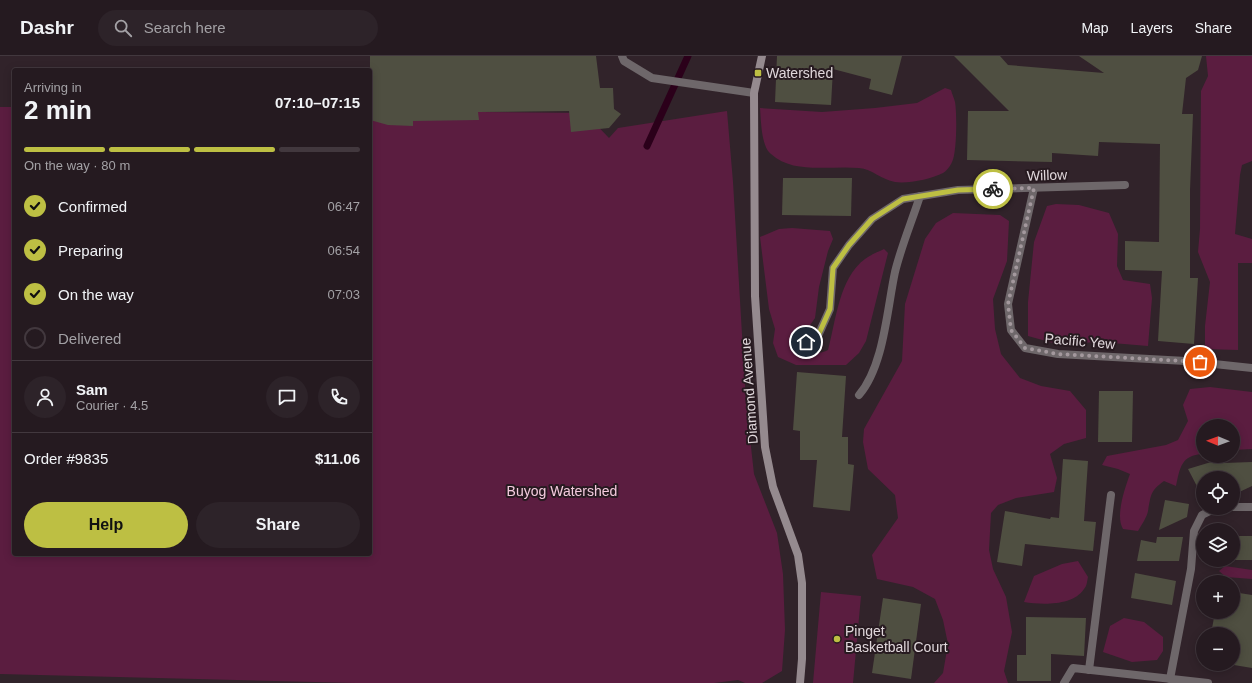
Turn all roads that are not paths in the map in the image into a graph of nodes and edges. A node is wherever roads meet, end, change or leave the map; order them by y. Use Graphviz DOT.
graph roads {
  1 [pos="622,56"];
  2 [pos="762,56"];
  3 [pos="754,92"];
  4 [pos="1126,185"];
  5 [pos="1034,188"];
  6 [pos="920,196"];
  7 [pos="796,346"];
  8 [pos="1252,368"];
  9 [pos="859,395"];
  10 [pos="1111,495"];
  11 [pos="1240,507"];
  12 [pos="1252,507"];
  13 [pos="1202,515"];
  14 [pos="1088,670"];
  15 [pos="1170,679"];
  16 [pos="800,683"];
  17 [pos="1064,683"];
  18 [pos="1208,683"];
  1 -- 3 [label="street"];
  2 -- 3 [label="street, Diamond Avenue"];
  3 -- 16 [label="street, Diamond Avenue"];
  4 -- 5 [label="street, Willow"];
  5 -- 6 [label="street, Willow"];
  5 -- 8 [label="street, Pacific Yew"];
  6 -- 7 [label="street, Willow"];
  6 -- 9 [label="street"];
  10 -- 14 [label="street"];
  11 -- 12 [label="street"];
  13 -- 15 [label="street"];
  14 -- 15 [label="street"];
  14 -- 17 [label="street"];
  15 -- 18 [label="street"];
}
